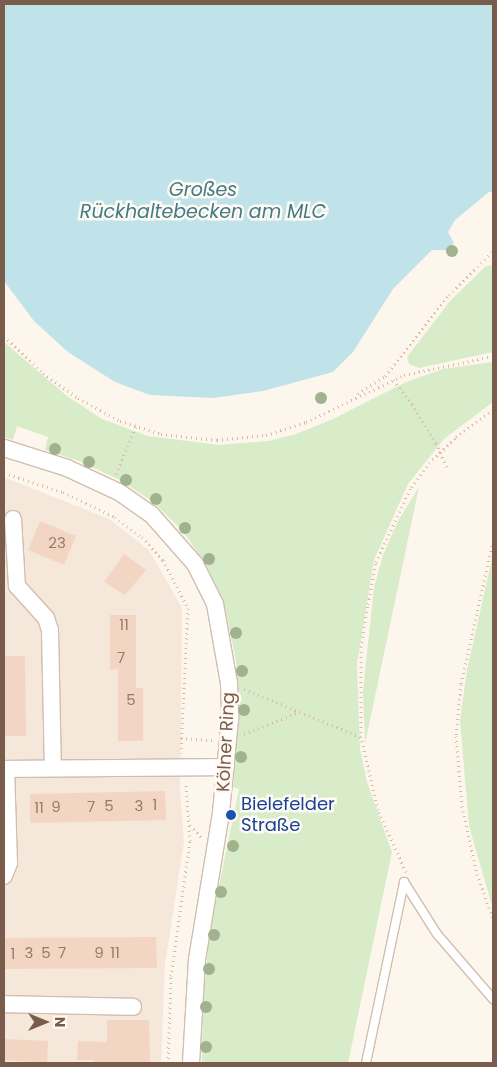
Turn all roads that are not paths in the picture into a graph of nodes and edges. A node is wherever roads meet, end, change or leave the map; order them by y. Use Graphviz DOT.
graph roads {
  1 [pos="4,448"];
  2 [pos="13,518"];
  3 [pos="226,767"];
  4 [pos="53,768"];
  5 [pos="5,769"];
  6 [pos="4,876"];
  7 [pos="493,999"];
  8 [pos="4,1004"];
  9 [pos="133,1006"];
  10 [pos="191,1063"];
  11 [pos="366,1063"];
  1 -- 3 [label="street, Kölner Ring"];
  2 -- 4 [label="street"];
  3 -- 4 [label="street"];
  3 -- 10 [label="street, Kölner Ring"];
  4 -- 5 [label="street"];
  5 -- 6 [label="street"];
  7 -- 11 [label="lane"];
  8 -- 9 [label="street"];
}
